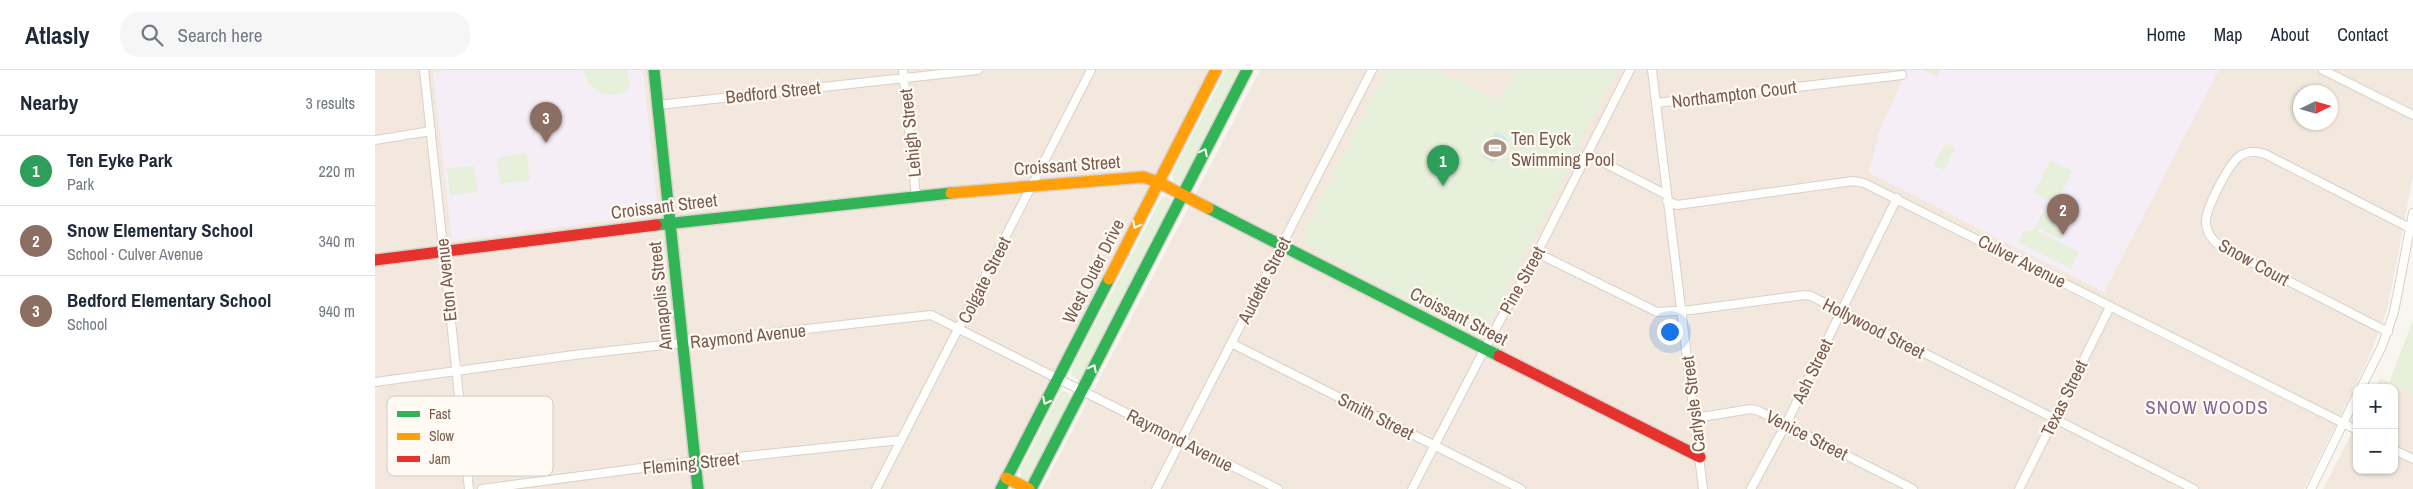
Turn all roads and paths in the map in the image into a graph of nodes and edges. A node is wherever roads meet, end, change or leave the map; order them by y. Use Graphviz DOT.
graph roads {
  1 [pos="424,70"];
  2 [pos="654,70"];
  3 [pos="978,70"];
  4 [pos="1091,70"];
  5 [pos="1216,70"];
  6 [pos="1247,70"];
  7 [pos="1372,70"];
  8 [pos="1630,70"];
  9 [pos="1652,70"];
  10 [pos="2323,70"];
  11 [pos="904,74"];
  12 [pos="1902,75"];
  13 [pos="1656,103"];
  14 [pos="657,105"];
  15 [pos="2413,115"];
  16 [pos="431,131"];
  17 [pos="375,140"];
  18 [pos="1587,154"];
  19 [pos="1158,182"];
  20 [pos="1032,184"];
  21 [pos="916,196"];
  22 [pos="1182,196"];
  23 [pos="1667,198"];
  24 [pos="1897,198"];
  25 [pos="2413,213"];
  26 [pos="670,223"];
  27 [pos="2410,228"];
  28 [pos="1281,246"];
  29 [pos="443,252"];
  30 [pos="1537,253"];
  31 [pos="375,260"];
  32 [pos="2110,307"];
  33 [pos="1682,311"];
  34 [pos="1841,311"];
  35 [pos="959,328"];
  36 [pos="2388,332"];
  37 [pos="1231,343"];
  38 [pos="683,344"];
  39 [pos="1485,348"];
  40 [pos="456,371"];
  41 [pos="1058,378"];
  42 [pos="375,382"];
  43 [pos="2363,384"];
  44 [pos="1082,390"];
  45 [pos="459,396"];
  46 [pos="2353,403"];
  47 [pos="1695,418"];
  48 [pos="2054,418"];
  49 [pos="2343,423"];
  50 [pos="1786,424"];
  51 [pos="2355,429"];
  52 [pos="901,440"];
  53 [pos="1181,440"];
  54 [pos="1435,446"];
  55 [pos="2398,452"];
  56 [pos="1700,456"];
  57 [pos="2413,459"];
  58 [pos="695,462"];
  59 [pos="468,476"];
  60 [pos="1006,478"];
  61 [pos="469,489"];
  62 [pos="482,489"];
  63 [pos="698,489"];
  64 [pos="876,489"];
  65 [pos="1001,489"];
  66 [pos="1030,489"];
  67 [pos="1156,489"];
  68 [pos="1278,489"];
  69 [pos="1412,489"];
  70 [pos="1521,489"];
  71 [pos="1703,489"];
  72 [pos="1751,489"];
  73 [pos="1913,489"];
  74 [pos="2019,489"];
  75 [pos="2195,489"];
  76 [pos="2311,489"];
  1 -- 16 [label="street, Eton Avenue"];
  2 -- 14 [label="street, Annapolis Street"];
  3 -- 11 [label="street, Bedford Street"];
  4 -- 20 [label="street, Colgate Street"];
  5 -- 19 [label="street, West Outer Drive"];
  22 -- 6 [label="street, one-way"];
  7 -- 28 [label="street, Audette Street"];
  8 -- 18 [label="street, Pine Street"];
  9 -- 13 [label="street, Carlysle Street"];
  10 -- 15 [label="street"];
  11 -- 14 [label="street, Bedford Street"];
  11 -- 21 [label="street, Lehigh Street"];
  12 -- 13 [label="street, Northampton Court"];
  13 -- 23 [label="street, Carlysle Street"];
  14 -- 26 [label="street, Annapolis Street"];
  16 -- 17 [label="street"];
  16 -- 29 [label="street, Eton Avenue"];
  18 -- 23 [label="street, Culver Avenue"];
  18 -- 30 [label="street, Pine Street"];
  19 -- 20 [label="street, Croissant Street"];
  19 -- 22 [label="street, Croissant Street"];
  19 -- 41 [label="street, West Outer Drive, one-way"];
  20 -- 21 [label="street, Croissant Street"];
  20 -- 35 [label="street, Colgate Street"];
  21 -- 26 [label="street, Croissant Street"];
  22 -- 28 [label="street, Croissant Street"];
  44 -- 22 [label="street, one-way"];
  23 -- 24 [label="street, Culver Avenue"];
  23 -- 33 [label="street, Carlysle Street"];
  24 -- 32 [label="street, Culver Avenue"];
  24 -- 34 [label="street, Ash Street"];
  25 -- 27 [label="street"];
  26 -- 29 [label="street, Croissant Street"];
  26 -- 38 [label="street, Annapolis Street"];
  27 -- 36 [label="street"];
  27 -- 36 [label="street, Snow Court"];
  28 -- 37 [label="street, Audette Street"];
  28 -- 39 [label="street, Croissant Street"];
  29 -- 31 [label="street, Croissant Street"];
  29 -- 40 [label="street, Eton Avenue"];
  30 -- 33 [label="street, Hollywood Street"];
  30 -- 39 [label="street, Pine Street"];
  32 -- 48 [label="street, Texas Street"];
  32 -- 49 [label="street, Culver Avenue"];
  33 -- 34 [label="street, Hollywood Street"];
  33 -- 47 [label="street, Carlysle Street"];
  34 -- 48 [label="street, Hollywood Street"];
  34 -- 50 [label="street, Ash Street"];
  35 -- 38 [label="street, Raymond Avenue"];
  35 -- 41 [label="street, Raymond Avenue"];
  35 -- 52 [label="street, Colgate Street"];
  36 -- 43 [label="street"];
  37 -- 53 [label="street, Audette Street"];
  37 -- 54 [label="street, Smith Street"];
  38 -- 40 [label="street, Raymond Avenue"];
  38 -- 58 [label="street, Annapolis Street"];
  39 -- 54 [label="street, Pine Street"];
  39 -- 56 [label="street, Croissant Street"];
  40 -- 42 [label="street, Raymond Avenue"];
  40 -- 45 [label="street, Eton Avenue"];
  41 -- 44 [label="street, Raymond Avenue"];
  41 -- 60 [label="street, West Outer Drive, one-way"];
  44 -- 53 [label="street, Raymond Avenue"];
  44 -- 66 [label="street"];
  46 -- 49 [label="street"];
  47 -- 50 [label="street, Venice Street"];
  47 -- 56 [label="street, Carlysle Street"];
  48 -- 74 [label="street, Texas Street"];
  48 -- 75 [label="street, Hollywood Street"];
  49 -- 51 [label="street, Culver Avenue"];
  49 -- 76 [label="street"];
  50 -- 72 [label="street, Ash Street"];
  50 -- 73 [label="street, Venice Street"];
  52 -- 58 [label="street, Fleming Street"];
  52 -- 64 [label="street, Colgate Street"];
  53 -- 67 [label="street, Audette Street"];
  53 -- 68 [label="street, Raymond Avenue"];
  54 -- 69 [label="street, Pine Street"];
  54 -- 70 [label="street, Smith Street"];
  55 -- 57 [label="street"];
  56 -- 71 [label="street, Carlysle Street"];
  58 -- 62 [label="street, Fleming Street"];
  58 -- 63 [label="street, Annapolis Street"];
  59 -- 61 [label="street, Eton Avenue"];
  60 -- 65 [label="street, West Outer Drive"];
  60 -- 66 [label="street"];
}
